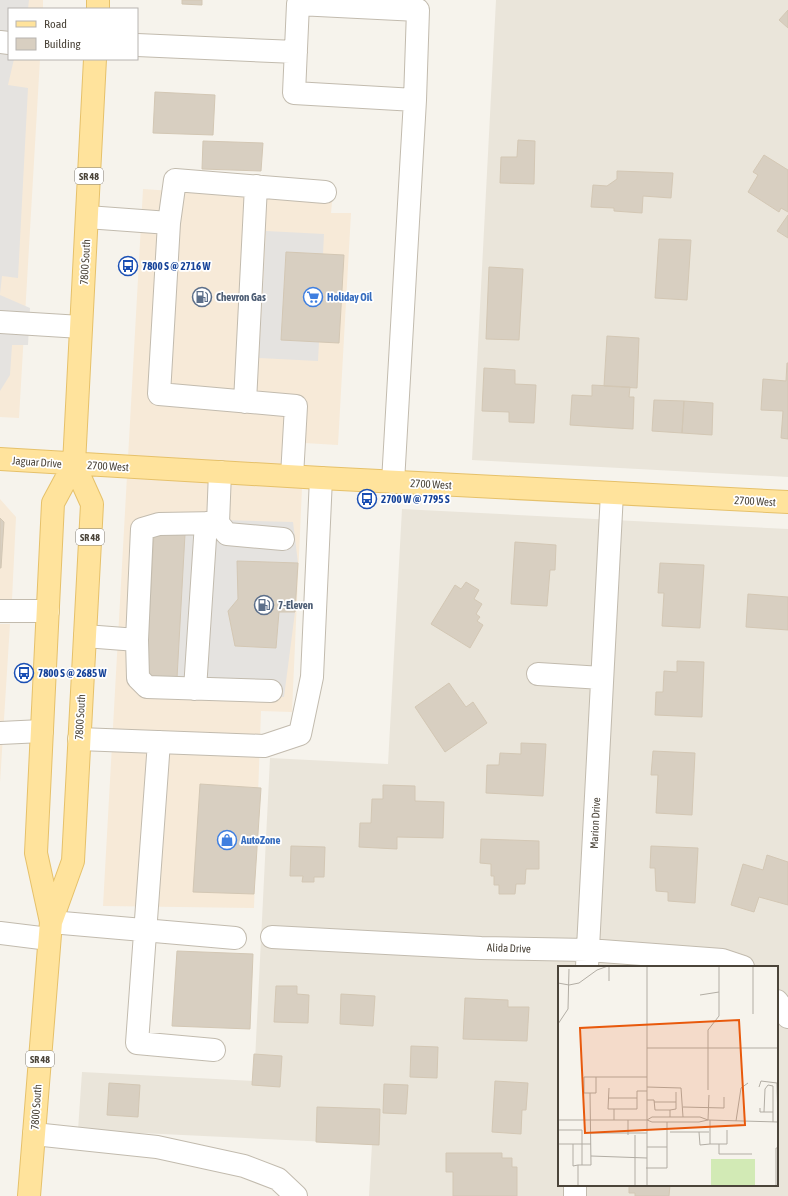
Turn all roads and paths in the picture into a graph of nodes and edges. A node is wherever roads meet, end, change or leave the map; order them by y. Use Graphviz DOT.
graph roads {
  1 [pos="138,45"];
  2 [pos="296,52"];
  3 [pos="95,60"];
  4 [pos="415,100"];
  5 [pos="256,186"];
  6 [pos="325,192"];
  7 [pos="87,217"];
  8 [pos="169,223"];
  9 [pos="0,322"];
  10 [pos="82,327"];
  11 [pos="245,402"];
  12 [pos="0,460"];
  13 [pos="74,464"];
  14 [pos="220,472"];
  15 [pos="292,476"];
  16 [pos="321,478"];
  17 [pos="393,482"];
  18 [pos="612,493"];
  19 [pos="788,502"];
  20 [pos="212,523"];
  21 [pos="283,539"];
  22 [pos="0,611"];
  23 [pos="48,611"];
  24 [pos="85,636"];
  25 [pos="137,640"];
  26 [pos="538,674"];
  27 [pos="602,678"];
  28 [pos="195,689"];
  29 [pos="270,691"];
  30 [pos="42,731"];
  31 [pos="0,732"];
  32 [pos="79,740"];
  33 [pos="159,742"];
  34 [pos="50,930"];
  35 [pos="145,931"];
  36 [pos="0,933"];
  37 [pos="272,937"];
  38 [pos="234,938"];
  39 [pos="588,959"];
  40 [pos="741,966"];
  41 [pos="778,1002"];
  42 [pos="788,1017"];
  43 [pos="214,1050"];
  44 [pos="34,1134"];
  45 [pos="29,1196"];
  46 [pos="296,1196"];
  1 -- 2 [label="street"];
  2 -- 4 [label="street"];
  2 -- 4 [label="street"];
  3 -- 7 [label="main road, 7800 South / SR 48"];
  4 -- 17 [label="street"];
  5 -- 6 [label="street"];
  5 -- 8 [label="street"];
  5 -- 11 [label="street"];
  7 -- 8 [label="street"];
  7 -- 10 [label="main road, 7800 South / SR 48"];
  8 -- 11 [label="street"];
  9 -- 10 [label="street"];
  10 -- 13 [label="main road, 7800 South / SR 48"];
  11 -- 15 [label="street"];
  12 -- 13 [label="main road, Jaguar Drive"];
  13 -- 14 [label="main road, 2700 West"];
  13 -- 23 [label="main road, 7800 South / SR 48"];
  13 -- 24 [label="main road, 7800 South / SR 48"];
  14 -- 15 [label="main road, 2700 West"];
  14 -- 20 [label="street"];
  15 -- 16 [label="main road, 2700 West"];
  16 -- 17 [label="main road, 2700 West"];
  16 -- 33 [label="street"];
  17 -- 18 [label="main road, 2700 West"];
  18 -- 19 [label="main road, 2700 West"];
  18 -- 27 [label="street, Marion Drive"];
  20 -- 21 [label="street"];
  20 -- 25 [label="street"];
  20 -- 28 [label="street"];
  22 -- 23 [label="street"];
  23 -- 30 [label="main road, 7800 South / SR 48"];
  24 -- 25 [label="street"];
  24 -- 32 [label="main road, 7800 South / SR 48"];
  25 -- 28 [label="street"];
  26 -- 27 [label="street"];
  27 -- 39 [label="street, Marion Drive"];
  28 -- 29 [label="street"];
  30 -- 31 [label="street"];
  30 -- 34 [label="main road, 7800 South / SR 48"];
  32 -- 33 [label="street"];
  32 -- 34 [label="main road, 7800 South / SR 48"];
  33 -- 35 [label="street"];
  34 -- 35 [label="street"];
  34 -- 36 [label="street"];
  34 -- 44 [label="main road, 7800 South / SR 48"];
  35 -- 38 [label="street"];
  35 -- 43 [label="street"];
  37 -- 39 [label="street, Alida Drive"];
  39 -- 40 [label="street, Alida Drive"];
  41 -- 42 [label="street"];
  44 -- 45 [label="main road, 7800 South / SR 48"];
  44 -- 46 [label="street"];
}
